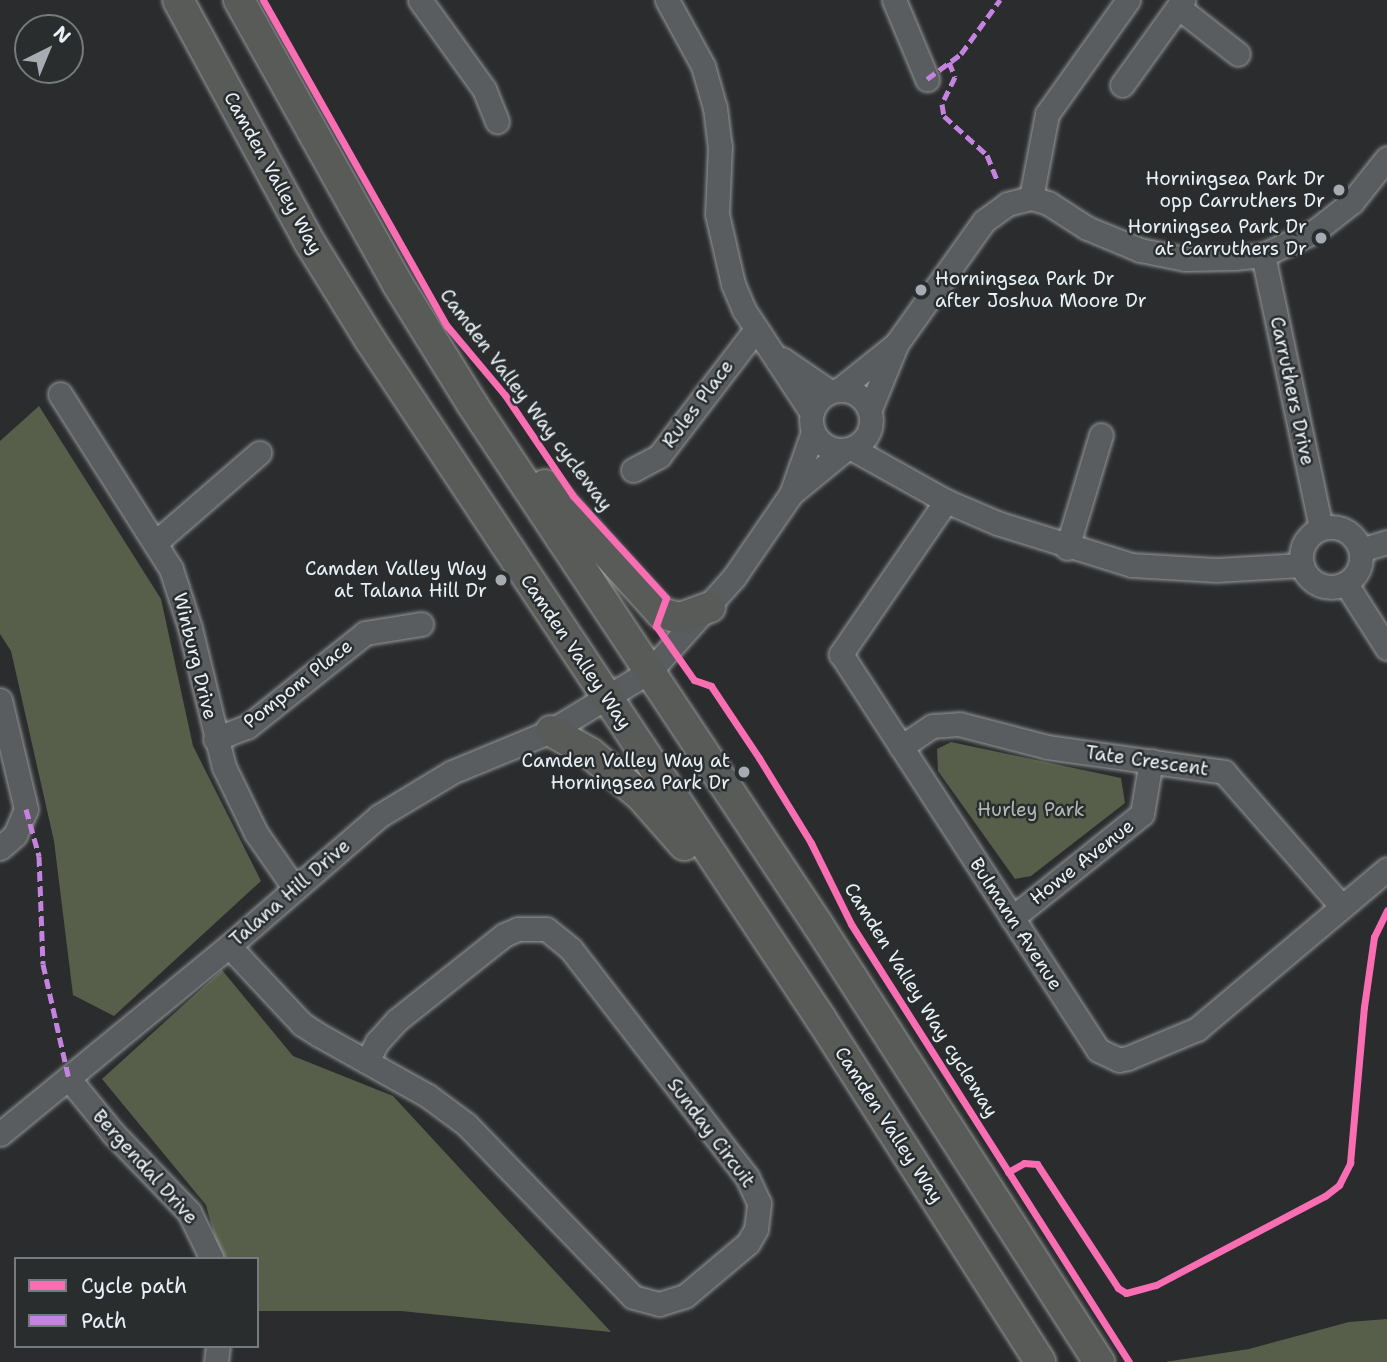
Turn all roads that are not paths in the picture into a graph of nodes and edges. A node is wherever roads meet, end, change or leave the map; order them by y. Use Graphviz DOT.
graph roads {
  1 [pos="178,0"];
  2 [pos="239,0"];
  3 [pos="420,0"];
  4 [pos="667,0"];
  5 [pos="894,0"];
  6 [pos="1128,0"];
  7 [pos="1181,3"];
  8 [pos="1238,54"];
  9 [pos="927,79"];
  10 [pos="1122,85"];
  11 [pos="498,122"];
  12 [pos="1387,158"];
  13 [pos="1031,198"];
  14 [pos="1263,255"];
  15 [pos="418,317"];
  16 [pos="756,329"];
  17 [pos="897,343"];
  18 [pos="774,353"];
  19 [pos="835,391"];
  20 [pos="60,394"];
  21 [pos="870,419"];
  22 [pos="812,422"];
  23 [pos="1101,435"];
  24 [pos="848,450"];
  25 [pos="259,453"];
  26 [pos="633,470"];
  27 [pos="912,480"];
  28 [pos="791,494"];
  29 [pos="946,501"];
  30 [pos="1321,528"];
  31 [pos="1387,542"];
  32 [pos="155,543"];
  33 [pos="1067,548"];
  34 [pos="1361,550"];
  35 [pos="1301,565"];
  36 [pos="1346,584"];
  37 [pos="710,607"];
  38 [pos="421,624"];
  39 [pos="1387,648"];
  40 [pos="650,671"];
  41 [pos="608,698"];
  42 [pos="0,700"];
  43 [pos="551,731"];
  44 [pos="215,739"];
  45 [pos="901,747"];
  46 [pos="1151,761"];
  47 [pos="0,848"];
  48 [pos="1387,869"];
  49 [pos="295,889"];
  50 [pos="1342,907"];
  51 [pos="1012,918"];
  52 [pos="229,946"];
  53 [pos="821,1019"];
  54 [pos="368,1062"];
  55 [pos="69,1079"];
  56 [pos="0,1134"];
  57 [pos="211,1257"];
  58 [pos="1040,1362"];
  59 [pos="1099,1362"];
  1 -- 41 [label="main road, Camden Valley Way"];
  2 -- 15 [label="main road"];
  3 -- 11 [label="street"];
  4 -- 16 [label="street"];
  5 -- 9 [label="street"];
  6 -- 13 [label="street"];
  7 -- 8 [label="street"];
  7 -- 10 [label="street"];
  12 -- 14 [label="street"];
  13 -- 14 [label="street"];
  13 -- 17 [label="street"];
  14 -- 30 [label="street, Carruthers Drive"];
  15 -- 37 [label="main road"];
  15 -- 40 [label="main road"];
  16 -- 18 [label="street"];
  16 -- 26 [label="street, Rules Place"];
  17 -- 19 [label="street"];
  17 -- 21 [label="street"];
  18 -- 19 [label="street"];
  18 -- 22 [label="street"];
  19 -- 21 [label="street"];
  19 -- 22 [label="street"];
  20 -- 32 [label="street, Winburg Drive"];
  21 -- 24 [label="street"];
  21 -- 27 [label="street"];
  22 -- 24 [label="street"];
  22 -- 28 [label="street"];
  23 -- 33 [label="street"];
  24 -- 27 [label="street"];
  24 -- 28 [label="street"];
  25 -- 32 [label="street"];
  27 -- 29 [label="street"];
  28 -- 37 [label="street, Talana Hill Drive"];
  29 -- 33 [label="street"];
  29 -- 45 [label="street, Bulmann Avenue"];
  30 -- 34 [label="street"];
  30 -- 35 [label="street"];
  31 -- 34 [label="street"];
  32 -- 44 [label="street, Winburg Drive"];
  33 -- 35 [label="street"];
  34 -- 36 [label="street"];
  35 -- 36 [label="street"];
  36 -- 39 [label="street"];
  37 -- 40 [label="street, Talana Hill Drive"];
  38 -- 44 [label="street, Pompom Place"];
  40 -- 41 [label="street, Talana Hill Drive"];
  40 -- 59 [label="main road"];
  41 -- 43 [label="street, Talana Hill Drive"];
  41 -- 53 [label="main road, Camden Valley Way"];
  42 -- 47 [label="street"];
  43 -- 49 [label="street, Talana Hill Drive"];
  43 -- 53 [label="main road"];
  44 -- 49 [label="street, Winburg Drive"];
  45 -- 46 [label="street, Tate Crescent"];
  45 -- 51 [label="street, Bulmann Avenue"];
  46 -- 50 [label="street, Tate Crescent"];
  46 -- 51 [label="street, Howe Avenue"];
  48 -- 50 [label="street, Bulmann Avenue"];
  49 -- 52 [label="street, Talana Hill Drive"];
  50 -- 51 [label="street, Bulmann Avenue"];
  52 -- 54 [label="street, Sunday Circuit"];
  52 -- 55 [label="street, Talana Hill Drive"];
  53 -- 58 [label="main road, Camden Valley Way"];
  54 -- 54 [label="street, Sunday Circuit"];
  55 -- 56 [label="street, Talana Hill Drive"];
  55 -- 57 [label="street, Bergendal Drive"];
}
